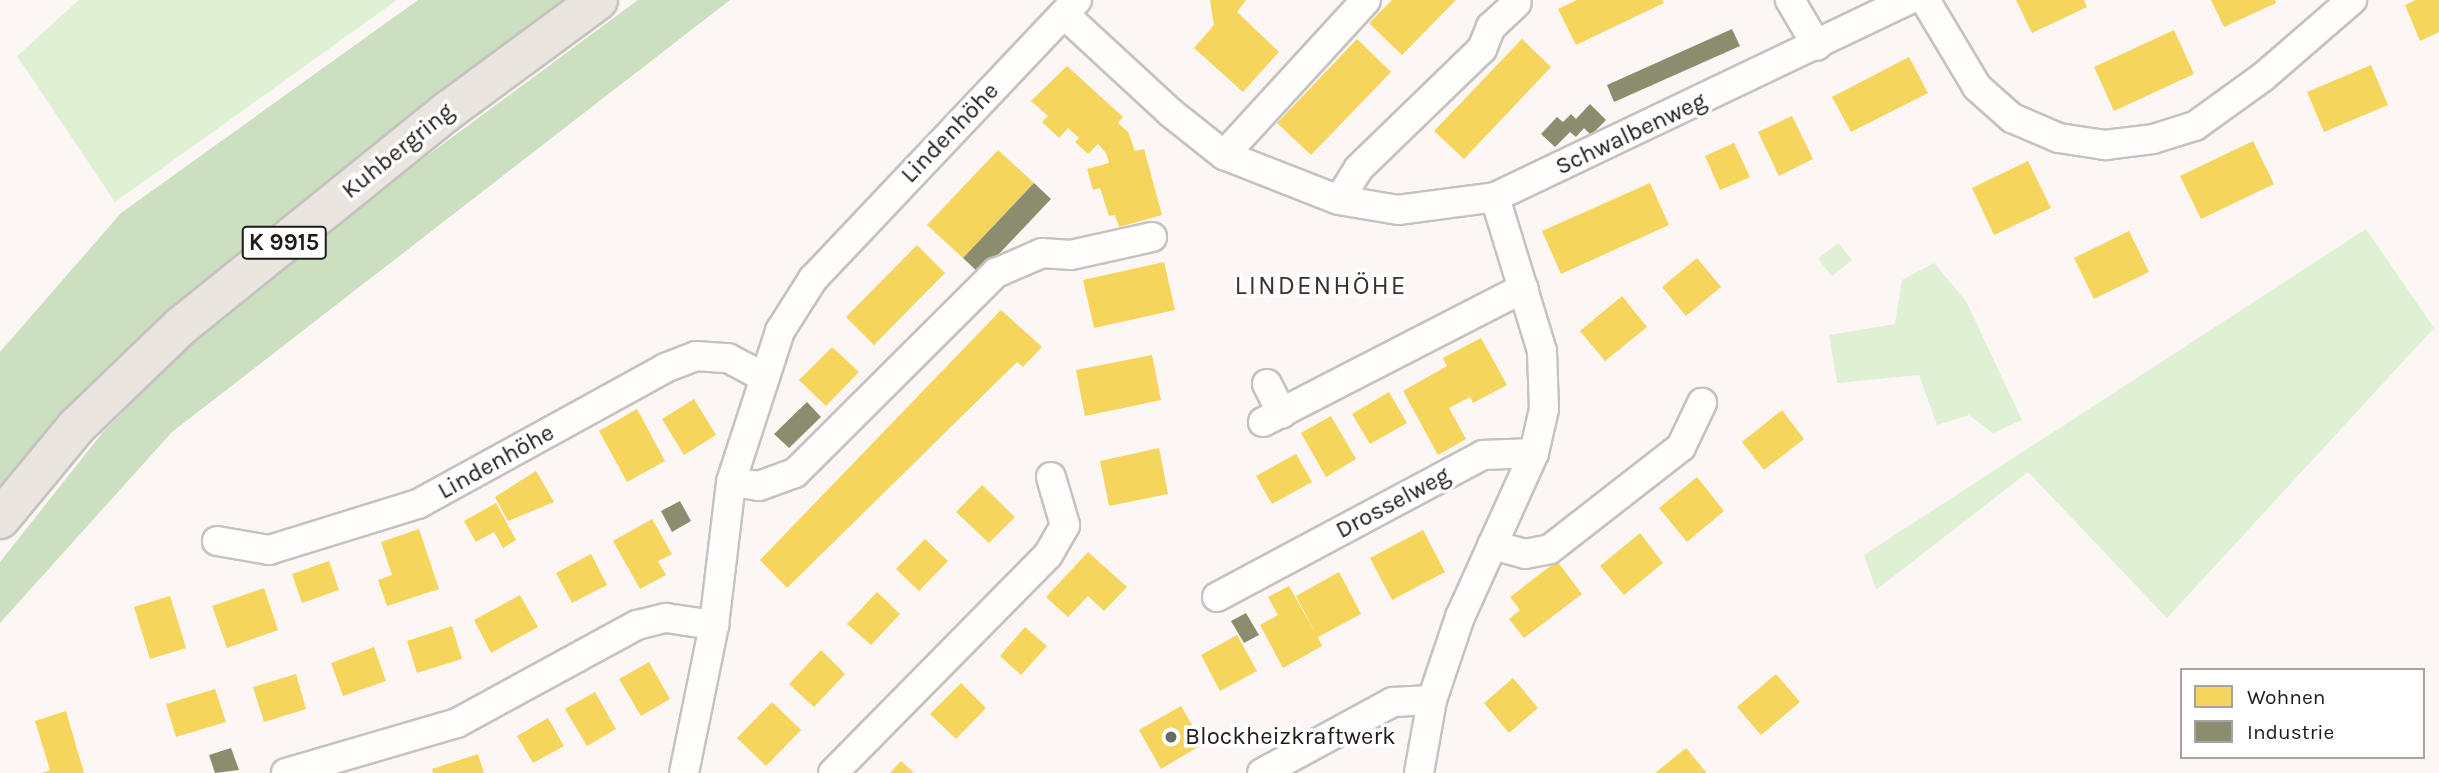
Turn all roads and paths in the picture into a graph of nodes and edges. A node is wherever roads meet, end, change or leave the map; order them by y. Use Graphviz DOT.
graph roads {
  1 [pos="598,0"];
  2 [pos="1366,0"];
  3 [pos="1790,0"];
  4 [pos="1908,0"];
  5 [pos="1924,0"];
  6 [pos="2352,0"];
  7 [pos="1517,3"];
  8 [pos="1072,8"];
  9 [pos="1816,46"];
  10 [pos="1224,155"];
  11 [pos="1495,197"];
  12 [pos="1339,201"];
  13 [pos="1152,237"];
  14 [pos="1524,288"];
  15 [pos="762,376"];
  16 [pos="1267,384"];
  17 [pos="1702,403"];
  18 [pos="1534,453"];
  19 [pos="1051,477"];
  20 [pos="731,482"];
  21 [pos="0,519"];
  22 [pos="217,541"];
  23 [pos="1492,545"];
  24 [pos="1217,597"];
  25 [pos="714,625"];
  26 [pos="1432,700"];
  27 [pos="286,773"];
  28 [pos="684,773"];
  29 [pos="833,773"];
  30 [pos="1262,773"];
  31 [pos="1419,773"];
  1 -- 21 [label="main road, Kuhbergring / K 9915"];
  2 -- 10 [label="street"];
  3 -- 9 [label="street"];
  4 -- 9 [label="street, Schwalbenweg"];
  5 -- 6 [label="street"];
  7 -- 12 [label="street"];
  8 -- 10 [label="street, Schwalbenweg"];
  8 -- 15 [label="street, Lindenhöhe"];
  9 -- 11 [label="street, Schwalbenweg"];
  10 -- 12 [label="street, Schwalbenweg"];
  11 -- 12 [label="street, Schwalbenweg"];
  11 -- 14 [label="street"];
  13 -- 20 [label="street"];
  14 -- 16 [label="street"];
  14 -- 18 [label="street"];
  15 -- 20 [label="street, Lindenhöhe"];
  15 -- 22 [label="street, Lindenhöhe"];
  17 -- 23 [label="street"];
  18 -- 23 [label="street"];
  18 -- 24 [label="street, Drosselweg"];
  19 -- 29 [label="street"];
  20 -- 25 [label="street, Lindenhöhe"];
  23 -- 26 [label="street"];
  25 -- 27 [label="street"];
  25 -- 28 [label="street, Lindenhöhe"];
  26 -- 30 [label="street"];
  26 -- 31 [label="street"];
}
